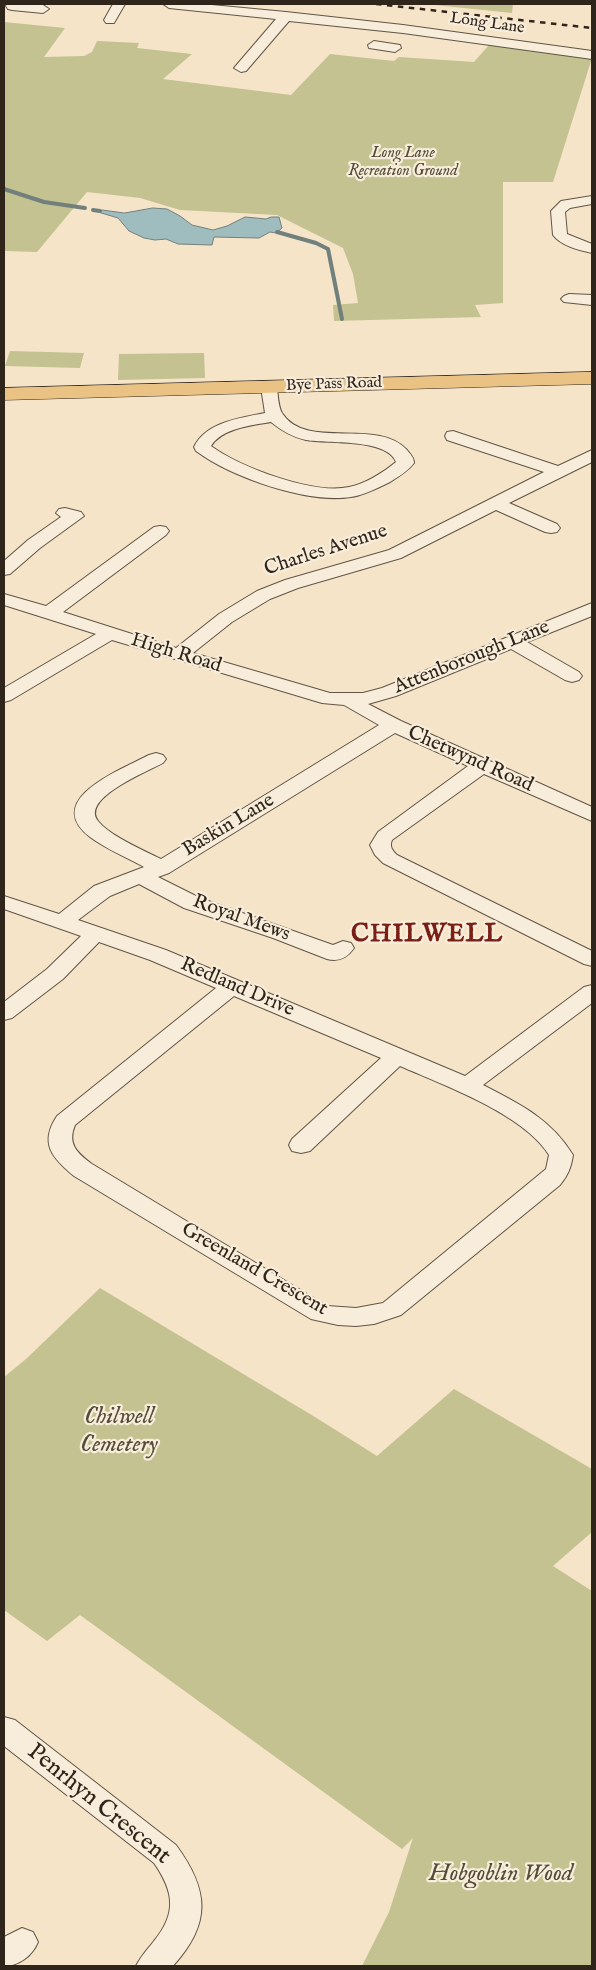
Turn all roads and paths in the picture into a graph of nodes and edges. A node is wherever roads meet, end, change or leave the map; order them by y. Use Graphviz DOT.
graph roads {
  1 [pos="119,4"];
  2 [pos="169,4"];
  3 [pos="12,6"];
  4 [pos="37,7"];
  5 [pos="286,16"];
  6 [pos="110,20"];
  7 [pos="403,29"];
  8 [pos="385,47"];
  9 [pos="592,54"];
  10 [pos="241,68"];
  11 [pos="592,200"];
  12 [pos="592,249"];
  13 [pos="568,298"];
  14 [pos="592,300"];
  15 [pos="592,378"];
  16 [pos="269,386"];
  17 [pos="4,388"];
  18 [pos="76,391"];
  19 [pos="4,394"];
  20 [pos="275,416"];
  21 [pos="450,436"];
  22 [pos="592,455"];
  23 [pos="556,472"];
  24 [pos="289,486"];
  25 [pos="270,495"];
  26 [pos="496,504"];
  27 [pos="64,513"];
  28 [pos="551,528"];
  29 [pos="160,531"];
  30 [pos="4,570"];
  31 [pos="4,599"];
  32 [pos="592,609"];
  33 [pos="49,613"];
  34 [pos="109,633"];
  35 [pos="513,642"];
  36 [pos="179,655"];
  37 [pos="572,676"];
  38 [pos="4,696"];
  39 [pos="350,700"];
  40 [pos="394,726"];
  41 [pos="156,759"];
  42 [pos="482,766"];
  43 [pos="592,815"];
  44 [pos="161,868"];
  45 [pos="140,876"];
  46 [pos="4,902"];
  47 [pos="63,922"];
  48 [pos="96,933"];
  49 [pos="343,948"];
  50 [pos="592,959"];
  51 [pos="232,986"];
  52 [pos="592,992"];
  53 [pos="4,1013"];
  54 [pos="397,1056"];
  55 [pos="467,1086"];
  56 [pos="301,1145"];
  57 [pos="5,1731"];
  58 [pos="152,1966"];
  1 -- 6 [label="street"];
  2 -- 5 [label="street, Long Lane"];
  3 -- 4 [label="street"];
  5 -- 7 [label="street, Long Lane"];
  5 -- 10 [label="street"];
  7 -- 8 [label="street"];
  7 -- 9 [label="street, Long Lane"];
  11 -- 12 [label="street"];
  13 -- 14 [label="street"];
  15 -- 16 [label="main road, Bye Pass Road"];
  16 -- 18 [label="main road, Bye Pass Road"];
  16 -- 20 [label="street"];
  17 -- 18 [label="main road, Bye Pass Road"];
  18 -- 19 [label="main road, Bye Pass Road"];
  20 -- 24 [label="street"];
  20 -- 24 [label="street"];
  21 -- 23 [label="street"];
  22 -- 23 [label="street, Charles Avenue"];
  23 -- 26 [label="street, Charles Avenue"];
  24 -- 25 [label="street"];
  26 -- 28 [label="street"];
  26 -- 36 [label="street, Charles Avenue"];
  27 -- 30 [label="street"];
  29 -- 33 [label="street"];
  31 -- 33 [label="street, High Road"];
  32 -- 35 [label="street, Attenborough Lane"];
  33 -- 34 [label="street, High Road"];
  34 -- 36 [label="street, High Road"];
  34 -- 38 [label="street"];
  35 -- 37 [label="street"];
  35 -- 39 [label="street, Attenborough Lane"];
  36 -- 39 [label="street, High Road"];
  39 -- 40 [label="street, Chetwynd Road"];
  40 -- 42 [label="street, Chetwynd Road"];
  40 -- 44 [label="street, Baskin Lane"];
  41 -- 44 [label="street"];
  42 -- 43 [label="street, Chetwynd Road"];
  42 -- 50 [label="street"];
  44 -- 45 [label="street, Baskin Lane"];
  45 -- 47 [label="street, Baskin Lane"];
  45 -- 49 [label="street, Royal Mews"];
  46 -- 47 [label="street, Redland Drive"];
  47 -- 48 [label="street, Redland Drive"];
  48 -- 51 [label="street, Redland Drive"];
  48 -- 53 [label="street"];
  51 -- 54 [label="street, Redland Drive"];
  51 -- 55 [label="street, Greenland Crescent"];
  52 -- 55 [label="street"];
  54 -- 55 [label="street, Redland Drive"];
  54 -- 56 [label="street"];
  57 -- 58 [label="street, Penrhyn Crescent"];
}
